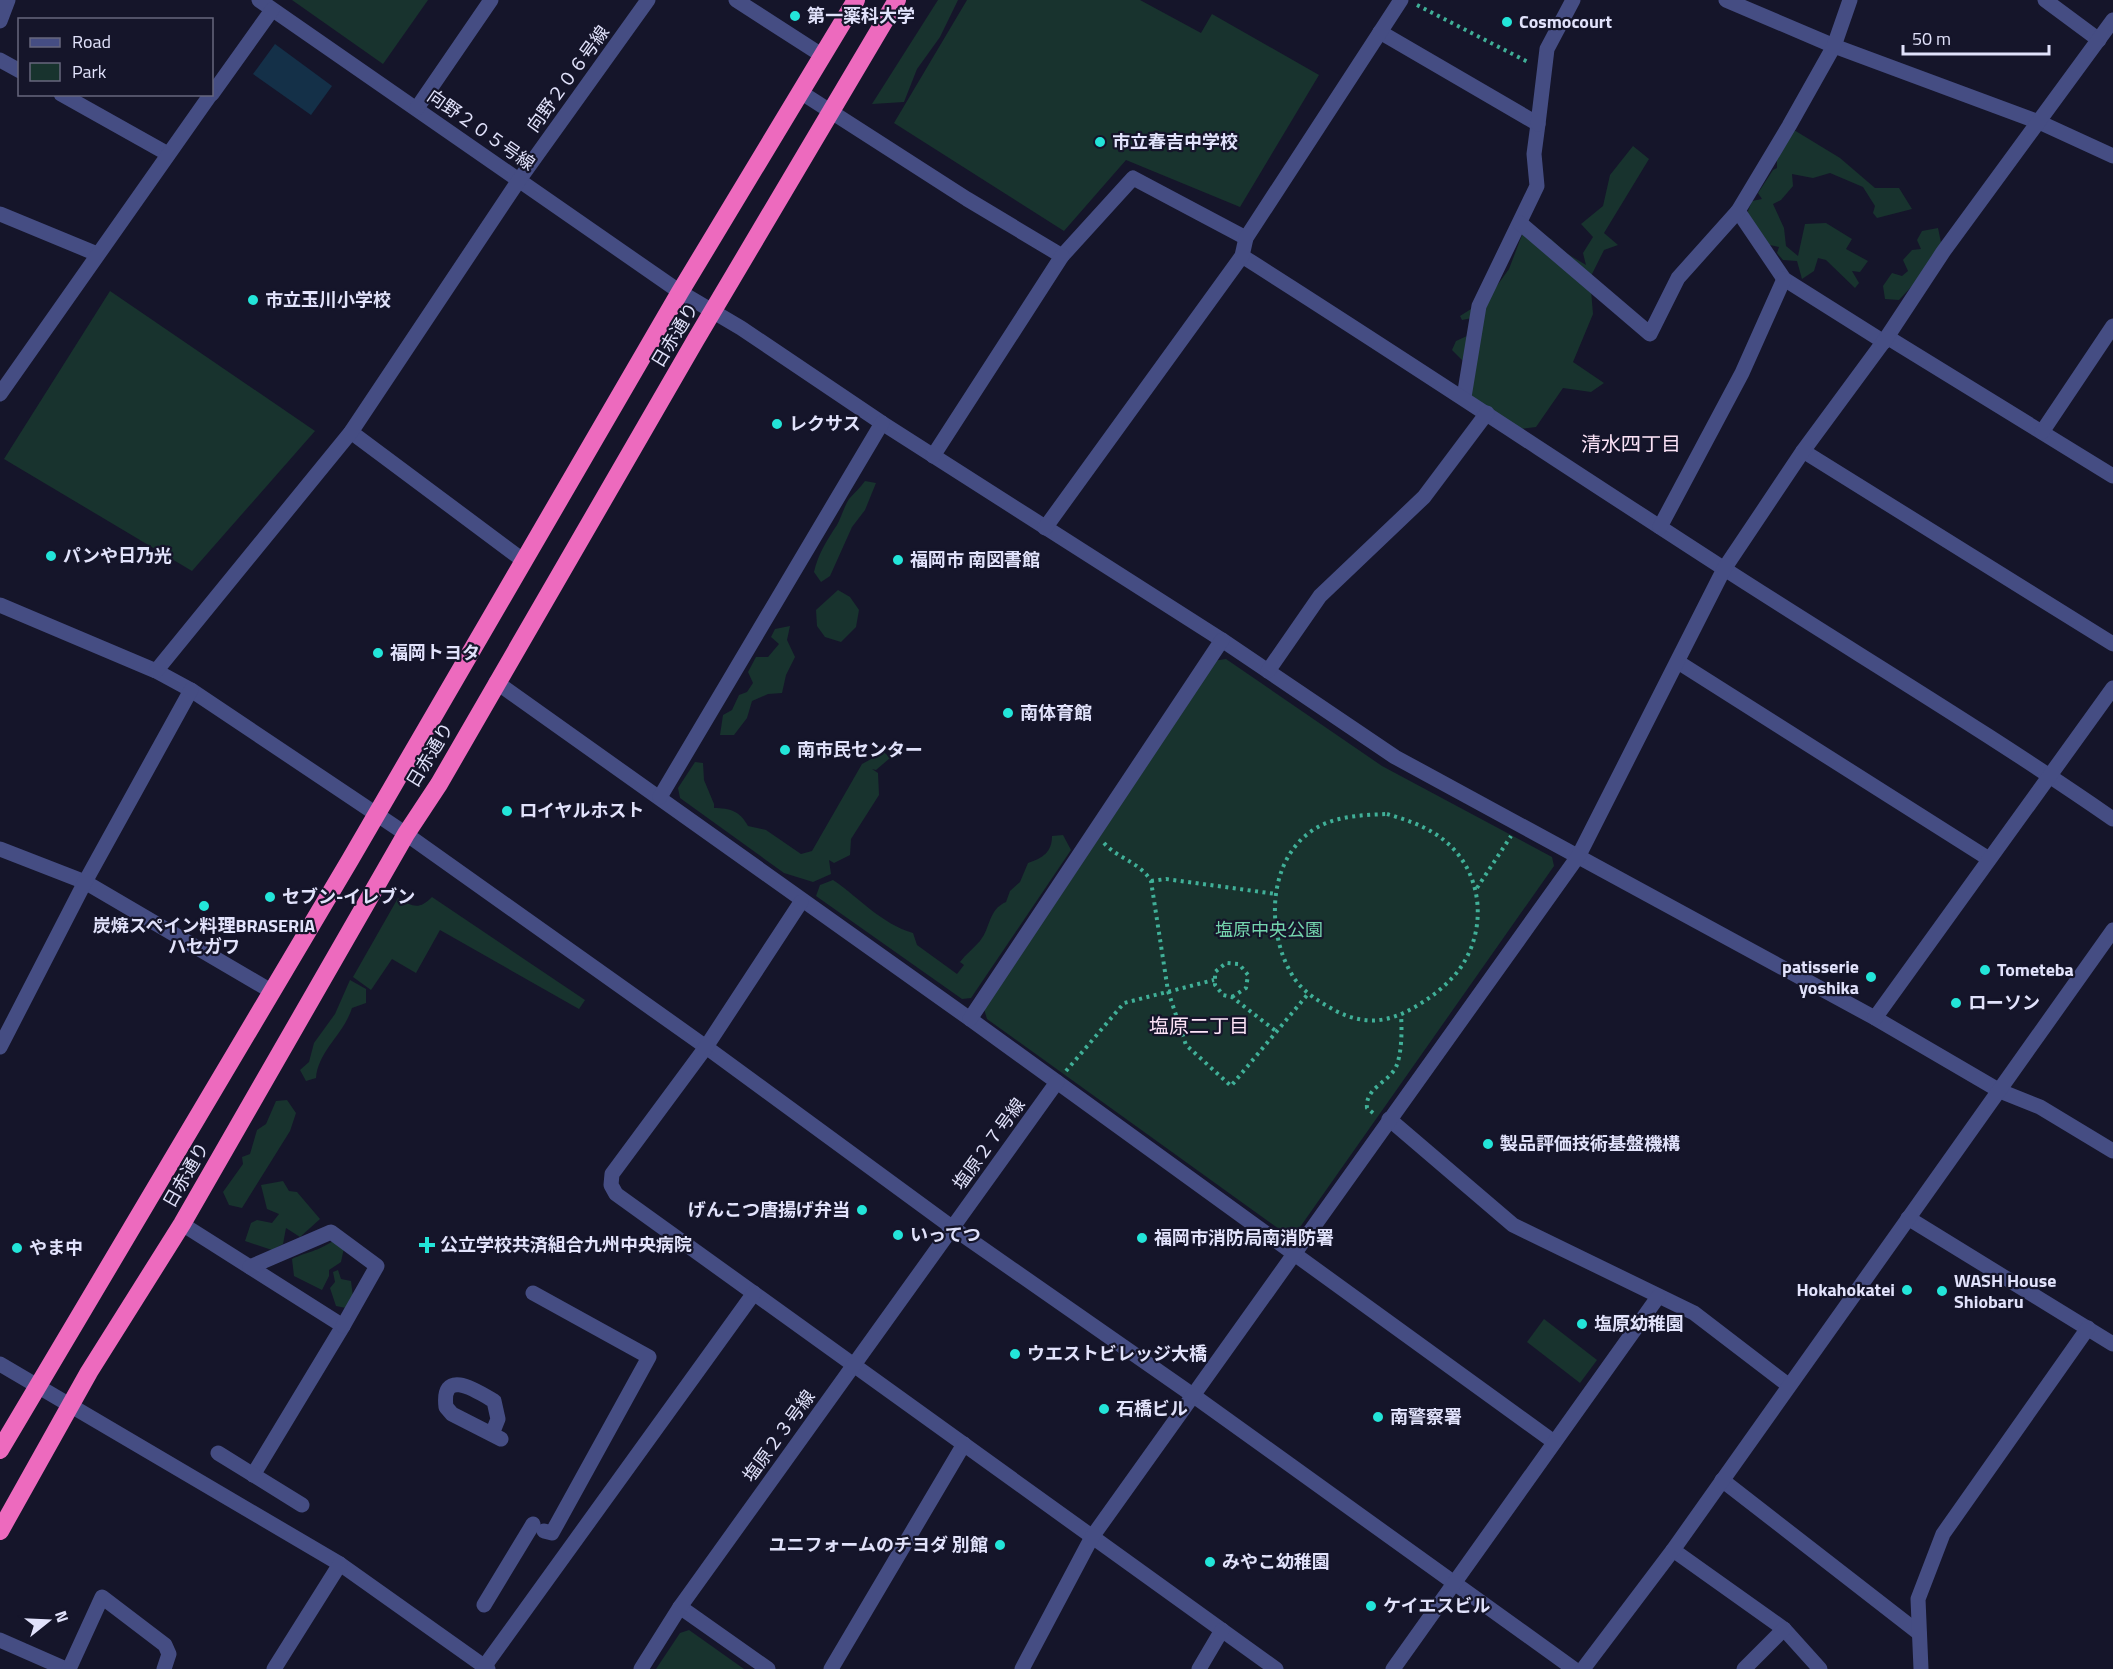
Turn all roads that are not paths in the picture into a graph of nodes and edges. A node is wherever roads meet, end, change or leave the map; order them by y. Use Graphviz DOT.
graph roads {
  1 [pos="8,0"];
  2 [pos="259,0"];
  3 [pos="491,0"];
  4 [pos="648,0"];
  5 [pos="736,0"];
  6 [pos="856,0"];
  7 [pos="897,0"];
  8 [pos="1401,0"];
  9 [pos="1573,0"];
  10 [pos="1726,0"];
  11 [pos="1850,0"];
  12 [pos="2045,0"];
  13 [pos="273,10"];
  14 [pos="2113,20"];
  15 [pos="0,21"];
  16 [pos="1380,32"];
  17 [pos="2099,40"];
  18 [pos="1834,46"];
  19 [pos="823,56"];
  20 [pos="0,60"];
  21 [pos="18,70"];
  22 [pos="213,91"];
  23 [pos="802,93"];
  24 [pos="65,96"];
  25 [pos="210,96"];
  26 [pos="417,108"];
  27 [pos="832,111"];
  28 [pos="2039,122"];
  29 [pos="1538,124"];
  30 [pos="168,154"];
  31 [pos="2113,156"];
  32 [pos="519,180"];
  33 [pos="1738,210"];
  34 [pos="0,214"];
  35 [pos="1520,223"];
  36 [pos="1246,238"];
  37 [pos="97,254"];
  38 [pos="1062,256"];
  39 [pos="1242,256"];
  40 [pos="1784,279"];
  41 [pos="680,292"];
  42 [pos="713,311"];
  43 [pos="2113,326"];
  44 [pos="1885,339"];
  45 [pos="0,394"];
  46 [pos="1464,398"];
  47 [pos="1487,413"];
  48 [pos="882,423"];
  49 [pos="351,432"];
  50 [pos="2042,432"];
  51 [pos="1803,451"];
  52 [pos="933,456"];
  53 [pos="2113,476"];
  54 [pos="1660,526"];
  55 [pos="1046,528"];
  56 [pos="524,561"];
  57 [pos="1724,568"];
  58 [pos="0,605"];
  59 [pos="1222,640"];
  60 [pos="2113,644"];
  61 [pos="1678,662"];
  62 [pos="156,671"];
  63 [pos="1268,671"];
  64 [pos="496,682"];
  65 [pos="2113,688"];
  66 [pos="191,690"];
  67 [pos="2051,776"];
  68 [pos="660,797"];
  69 [pos="376,815"];
  70 [pos="2113,819"];
  71 [pos="406,834"];
  72 [pos="0,849"];
  73 [pos="1579,855"];
  74 [pos="1989,859"];
  75 [pos="85,882"];
  76 [pos="801,902"];
  77 [pos="2113,930"];
  78 [pos="271,991"];
  79 [pos="7,1018"];
  80 [pos="1875,1018"];
  81 [pos="970,1019"];
  82 [pos="0,1047"];
  83 [pos="706,1047"];
  84 [pos="1057,1082"];
  85 [pos="2000,1091"];
  86 [pos="1387,1121"];
  87 [pos="2113,1151"];
  88 [pos="1908,1218"];
  89 [pos="182,1224"];
  90 [pos="953,1228"];
  91 [pos="1294,1254"];
  92 [pos="250,1267"];
  93 [pos="533,1293"];
  94 [pos="754,1293"];
  95 [pos="1658,1298"];
  96 [pos="343,1326"];
  97 [pos="2088,1328"];
  98 [pos="2113,1344"];
  99 [pos="0,1364"];
  100 [pos="853,1365"];
  101 [pos="38,1385"];
  102 [pos="1788,1385"];
  103 [pos="1194,1396"];
  104 [pos="70,1405"];
  105 [pos="1554,1442"];
  106 [pos="964,1444"];
  107 [pos="0,1450"];
  108 [pos="218,1454"];
  109 [pos="253,1475"];
  110 [pos="1722,1480"];
  111 [pos="302,1505"];
  112 [pos="0,1531"];
  113 [pos="1092,1537"];
  114 [pos="1673,1550"];
  115 [pos="340,1564"];
  116 [pos="1454,1582"];
  117 [pos="484,1605"];
  118 [pos="680,1607"];
  119 [pos="1784,1629"];
  120 [pos="1222,1630"];
  121 [pos="1919,1633"];
  122 [pos="0,1640"];
  123 [pos="486,1668"];
  124 [pos="67,1669"];
  125 [pos="165,1669"];
  126 [pos="274,1669"];
  127 [pos="641,1669"];
  128 [pos="768,1669"];
  129 [pos="831,1669"];
  130 [pos="1022,1669"];
  131 [pos="1199,1669"];
  132 [pos="1276,1669"];
  133 [pos="1393,1669"];
  134 [pos="1574,1669"];
  135 [pos="1583,1669"];
  136 [pos="1744,1669"];
  137 [pos="1820,1669"];
  138 [pos="1921,1669"];
  1 -- 15 [label="street"];
  2 -- 13 [label="street, 向野２０５号線"];
  3 -- 26 [label="street"];
  4 -- 32 [label="street, 向野２０６号線"];
  5 -- 19 [label="street"];
  6 -- 19 [label="highway, 日赤通り"];
  7 -- 27 [label="highway, 日赤通り"];
  8 -- 16 [label="street"];
  9 -- 29 [label="street"];
  10 -- 18 [label="street"];
  11 -- 18 [label="street"];
  12 -- 17 [label="street"];
  13 -- 22 [label="street"];
  13 -- 26 [label="street, 向野２０５号線"];
  14 -- 17 [label="street"];
  16 -- 29 [label="street"];
  16 -- 36 [label="street"];
  17 -- 28 [label="street"];
  18 -- 28 [label="street"];
  18 -- 33 [label="street"];
  19 -- 23 [label="highway, 日赤通り"];
  20 -- 21 [label="street"];
  23 -- 27 [label="street"];
  23 -- 41 [label="highway, 日赤通り"];
  24 -- 30 [label="street"];
  25 -- 30 [label="street"];
  26 -- 32 [label="street, 向野２０５号線"];
  27 -- 38 [label="street"];
  27 -- 42 [label="highway, 日赤通り"];
  28 -- 31 [label="street"];
  28 -- 44 [label="street"];
  29 -- 35 [label="street"];
  30 -- 37 [label="street"];
  32 -- 41 [label="street, 向野２０５号線"];
  32 -- 49 [label="street, 向野２０６号線"];
  33 -- 35 [label="street"];
  33 -- 40 [label="street"];
  34 -- 37 [label="street"];
  35 -- 46 [label="street"];
  36 -- 38 [label="street"];
  36 -- 39 [label="street"];
  37 -- 45 [label="street"];
  38 -- 52 [label="street"];
  39 -- 46 [label="street"];
  39 -- 55 [label="street"];
  40 -- 44 [label="street"];
  40 -- 54 [label="street"];
  41 -- 42 [label="street, 向野２０５号線"];
  41 -- 56 [label="highway, 日赤通り"];
  42 -- 48 [label="street, 向野２０５号線"];
  42 -- 64 [label="highway, 日赤通り"];
  43 -- 50 [label="street"];
  44 -- 50 [label="street"];
  44 -- 51 [label="street"];
  46 -- 47 [label="street"];
  47 -- 54 [label="street"];
  47 -- 63 [label="street"];
  48 -- 52 [label="street, 向野２０５号線"];
  48 -- 68 [label="street"];
  49 -- 56 [label="street"];
  49 -- 62 [label="street, 向野２０６号線"];
  50 -- 53 [label="street"];
  51 -- 57 [label="street"];
  51 -- 60 [label="street"];
  52 -- 55 [label="street, 向野２０５号線"];
  54 -- 57 [label="street"];
  55 -- 59 [label="street, 向野２０５号線"];
  56 -- 69 [label="highway, 日赤通り"];
  57 -- 61 [label="street"];
  57 -- 67 [label="street"];
  58 -- 62 [label="street"];
  59 -- 63 [label="street, 向野２０５号線"];
  59 -- 81 [label="street"];
  61 -- 73 [label="street"];
  61 -- 74 [label="street"];
  62 -- 66 [label="street"];
  63 -- 73 [label="street, 向野２０５号線"];
  64 -- 68 [label="street"];
  64 -- 71 [label="highway, 日赤通り"];
  65 -- 67 [label="street"];
  66 -- 69 [label="street"];
  66 -- 75 [label="street"];
  67 -- 70 [label="street"];
  67 -- 74 [label="street"];
  68 -- 76 [label="street"];
  69 -- 71 [label="street"];
  69 -- 78 [label="highway, 日赤通り"];
  71 -- 83 [label="street"];
  71 -- 89 [label="highway, 日赤通り"];
  72 -- 75 [label="street"];
  73 -- 80 [label="street, 向野２０５号線"];
  73 -- 86 [label="street"];
  74 -- 80 [label="street"];
  75 -- 78 [label="street"];
  75 -- 79 [label="street"];
  76 -- 81 [label="street"];
  76 -- 83 [label="street"];
  77 -- 85 [label="street"];
  78 -- 101 [label="highway, 日赤通り"];
  79 -- 82 [label="street"];
  80 -- 85 [label="street, 向野２０５号線"];
  81 -- 84 [label="street"];
  83 -- 90 [label="street"];
  83 -- 94 [label="street"];
  84 -- 90 [label="street, 塩原２７号線"];
  84 -- 91 [label="street"];
  85 -- 87 [label="street, 向野２０５号線"];
  85 -- 88 [label="street"];
  86 -- 91 [label="street"];
  86 -- 95 [label="street"];
  88 -- 97 [label="street"];
  88 -- 102 [label="street"];
  89 -- 92 [label="street"];
  89 -- 104 [label="highway, 日赤通り"];
  90 -- 100 [label="street, 塩原２３号線"];
  90 -- 103 [label="street"];
  91 -- 103 [label="street"];
  91 -- 105 [label="street"];
  92 -- 96 [label="street"];
  92 -- 96 [label="street"];
  93 -- 117 [label="street"];
  94 -- 100 [label="street"];
  94 -- 123 [label="street"];
  95 -- 102 [label="street"];
  95 -- 105 [label="street"];
  96 -- 109 [label="street"];
  97 -- 98 [label="street"];
  97 -- 121 [label="street"];
  99 -- 101 [label="street"];
  100 -- 106 [label="street"];
  100 -- 118 [label="street, 塩原２３号線"];
  101 -- 104 [label="street"];
  101 -- 107 [label="highway, 日赤通り"];
  102 -- 110 [label="street"];
  103 -- 113 [label="street"];
  103 -- 116 [label="street"];
  104 -- 112 [label="highway, 日赤通り"];
  104 -- 115 [label="street"];
  105 -- 116 [label="street"];
  106 -- 113 [label="street"];
  106 -- 129 [label="street"];
  108 -- 109 [label="street"];
  109 -- 111 [label="street"];
  110 -- 114 [label="street"];
  110 -- 121 [label="street"];
  113 -- 120 [label="street"];
  113 -- 130 [label="street"];
  114 -- 119 [label="street"];
  114 -- 135 [label="street"];
  115 -- 123 [label="street"];
  115 -- 126 [label="street"];
  116 -- 133 [label="street"];
  116 -- 134 [label="street"];
  118 -- 127 [label="street, 塩原２３号線"];
  118 -- 128 [label="street"];
  119 -- 136 [label="street"];
  119 -- 137 [label="street"];
  120 -- 131 [label="street"];
  120 -- 132 [label="street"];
  121 -- 138 [label="street"];
  122 -- 124 [label="street"];
  124 -- 125 [label="street"];
}
